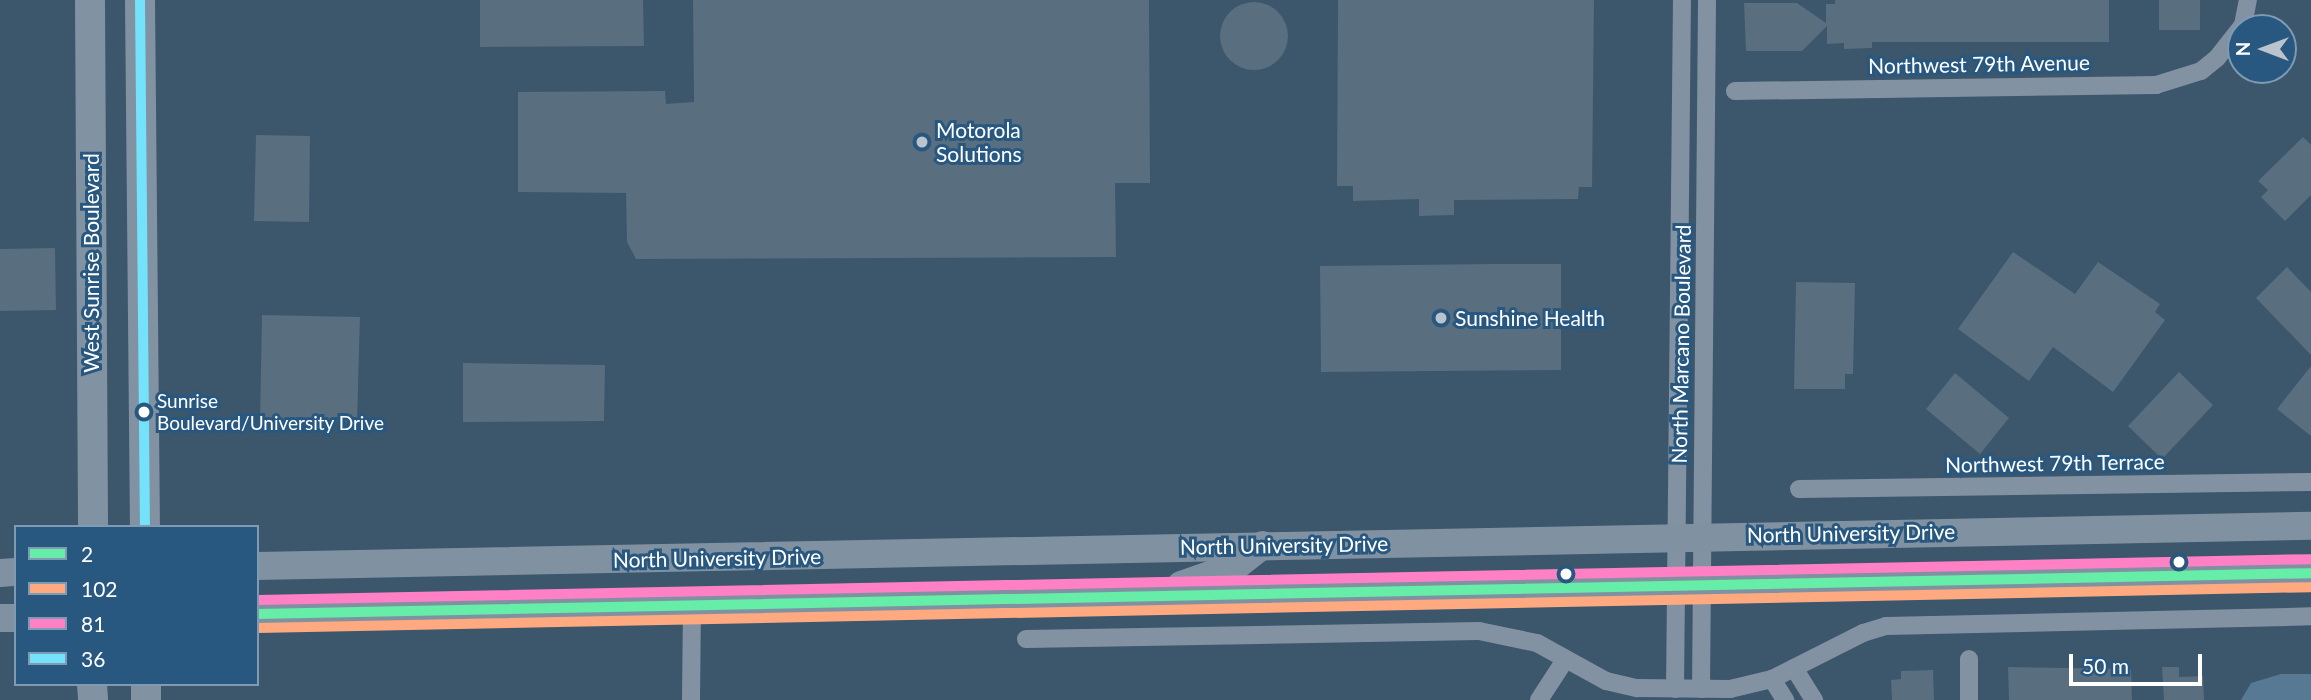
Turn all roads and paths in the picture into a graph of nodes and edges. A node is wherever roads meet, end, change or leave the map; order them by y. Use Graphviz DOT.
graph roads {
  1 [pos="90,0"];
  2 [pos="140,0"];
  3 [pos="1682,0"];
  4 [pos="1707,0"];
  5 [pos="2248,0"];
  6 [pos="1735,91"];
  7 [pos="2311,482"];
  8 [pos="1799,489"];
  9 [pos="93,525"];
  10 [pos="145,525"];
  11 [pos="2311,526"];
  12 [pos="1689,535"];
  13 [pos="1263,545"];
  14 [pos="683,558"];
  15 [pos="733,559"];
  16 [pos="259,566"];
  17 [pos="2311,573"];
  18 [pos="1688,583"];
  19 [pos="1166,593"];
  20 [pos="692,602"];
  21 [pos="622,605"];
  22 [pos="259,614"];
  23 [pos="2311,616"];
  24 [pos="1026,639"];
  25 [pos="1969,659"];
  26 [pos="1565,660"];
  27 [pos="1794,668"];
  28 [pos="1772,679"];
  29 [pos="1675,689"];
  30 [pos="1700,689"];
  31 [pos="691,700"];
  32 [pos="1539,700"];
  33 [pos="1785,700"];
  34 [pos="1814,700"];
  35 [pos="1969,700"];
  1 -- 9 [label="highway, West Sunrise Boulevard"];
  2 -- 10 [label="highway"];
  3 -- 12 [label="street, North Marcano Boulevard"];
  4 -- 12 [label="street, North Marcano Boulevard"];
  5 -- 6 [label="street, Northwest 79th Avenue"];
  7 -- 8 [label="street, Northwest 79th Terrace"];
  11 -- 12 [label="main road, North University Drive"];
  12 -- 13 [label="main road, North University Drive"];
  12 -- 18 [label="street, North Marcano Boulevard"];
  12 -- 18 [label="street, North Marcano Boulevard"];
  13 -- 15 [label="main road, North University Drive"];
  13 -- 19 [label="main road"];
  14 -- 15 [label="main road, North University Drive"];
  14 -- 16 [label="main road, North University Drive"];
  14 -- 21 [label="main road"];
  15 -- 20 [label="main road"];
  17 -- 18 [label="main road, North University Drive"];
  18 -- 19 [label="main road, North University Drive"];
  18 -- 29 [label="street, North Marcano Boulevard"];
  18 -- 30 [label="street, North Marcano Boulevard"];
  19 -- 20 [label="main road, North University Drive"];
  20 -- 21 [label="main road, North University Drive"];
  20 -- 31 [label="street"];
  21 -- 22 [label="main road, North University Drive"];
  23 -- 27 [label="street"];
  24 -- 26 [label="street"];
  25 -- 35 [label="street"];
  26 -- 29 [label="street"];
  26 -- 32 [label="street"];
  27 -- 28 [label="street"];
  27 -- 34 [label="street"];
  28 -- 30 [label="street"];
  28 -- 33 [label="street"];
  29 -- 30 [label="street"];
}
